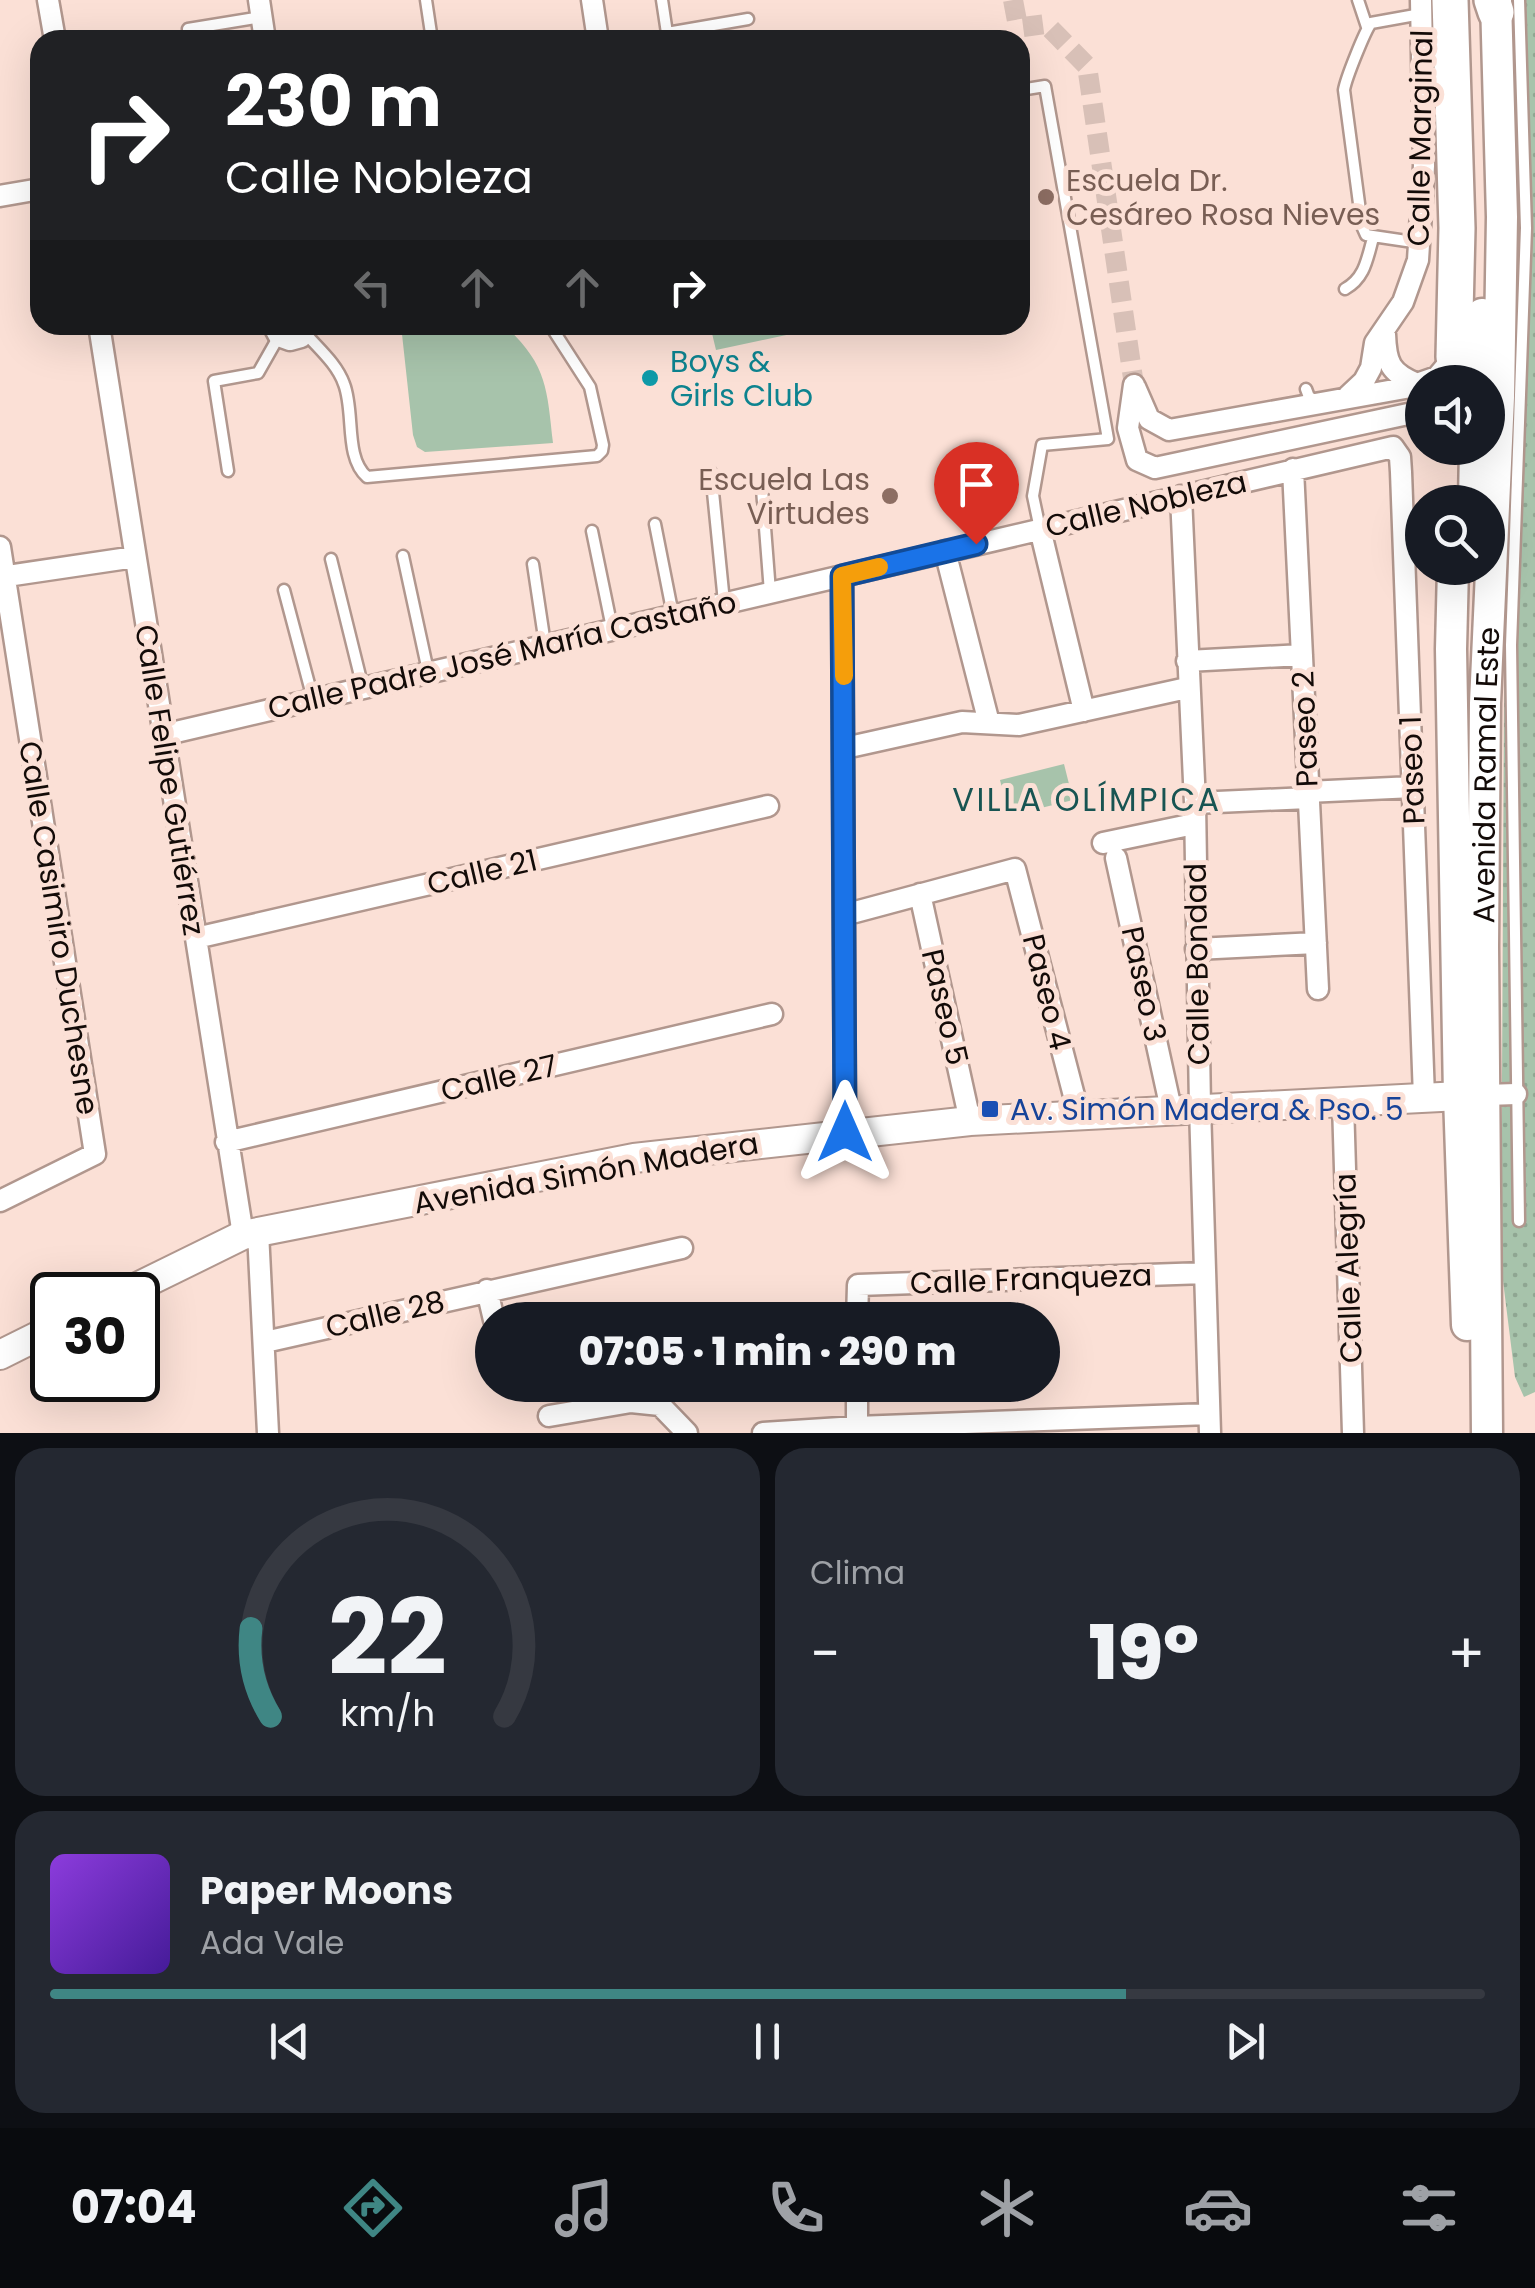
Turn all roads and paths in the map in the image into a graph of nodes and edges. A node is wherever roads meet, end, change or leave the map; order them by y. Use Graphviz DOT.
graph roads {
  1 [pos="48,0"];
  2 [pos="426,0"];
  3 [pos="592,0"];
  4 [pos="662,0"];
  5 [pos="1358,0"];
  6 [pos="1494,2"];
  7 [pos="1431,5"];
  8 [pos="260,8"];
  9 [pos="748,19"];
  10 [pos="1367,27"];
  11 [pos="52,30"];
  12 [pos="188,30"];
  13 [pos="430,30"];
  14 [pos="596,30"];
  15 [pos="667,30"];
  16 [pos="679,30"];
  17 [pos="1030,88"];
  18 [pos="1501,138"];
  19 [pos="30,192"];
  20 [pos="0,196"];
  21 [pos="1374,238"];
  22 [pos="1420,243"];
  23 [pos="1345,289"];
  24 [pos="1385,327"];
  25 [pos="101,335"];
  26 [pos="274,335"];
  27 [pos="311,335"];
  28 [pos="556,335"];
  29 [pos="1458,365"];
  30 [pos="1459,365"];
  31 [pos="1475,365"];
  32 [pos="1405,379"];
  33 [pos="1405,386"];
  34 [pos="1348,396"];
  35 [pos="1405,416"];
  36 [pos="1393,447"];
  37 [pos="1293,469"];
  38 [pos="228,471"];
  39 [pos="711,472"];
  40 [pos="762,490"];
  41 [pos="1181,496"];
  42 [pos="655,524"];
  43 [pos="1040,528"];
  44 [pos="592,532"];
  45 [pos="0,547"];
  46 [pos="944,551"];
  47 [pos="403,556"];
  48 [pos="135,557"];
  49 [pos="332,559"];
  50 [pos="533,564"];
  51 [pos="842,576"];
  52 [pos="2,577"];
  53 [pos="1452,585"];
  54 [pos="1473,585"];
  55 [pos="284,590"];
  56 [pos="770,592"];
  57 [pos="724,602"];
  58 [pos="673,615"];
  59 [pos="612,628"];
  60 [pos="545,644"];
  61 [pos="1302,656"];
  62 [pos="1187,661"];
  63 [pos="428,671"];
  64 [pos="363,688"];
  65 [pos="1188,688"];
  66 [pos="313,700"];
  67 [pos="1485,703"];
  68 [pos="1084,711"];
  69 [pos="989,722"];
  70 [pos="163,736"];
  71 [pos="845,748"];
  72 [pos="1413,793"];
  73 [pos="1308,798"];
  74 [pos="768,806"];
  75 [pos="1194,813"];
  76 [pos="920,894"];
  77 [pos="844,915"];
  78 [pos="196,938"];
  79 [pos="1316,944"];
  80 [pos="1196,949"];
  81 [pos="1318,989"];
  82 [pos="772,1014"];
  83 [pos="1487,1095"];
  84 [pos="1424,1097"];
  85 [pos="1343,1102"];
  86 [pos="1200,1108"];
  87 [pos="1171,1109"];
  88 [pos="1078,1115"];
  89 [pos="970,1120"];
  90 [pos="845,1132"];
  91 [pos="226,1142"];
  92 [pos="0,1201"];
  93 [pos="1519,1221"];
  94 [pos="250,1233"];
  95 [pos="682,1248"];
  96 [pos="1205,1273"];
  97 [pos="160,1276"];
  98 [pos="487,1290"];
  99 [pos="490,1302"];
  100 [pos="858,1302"];
  101 [pos="30,1340"];
  102 [pos="265,1342"];
  103 [pos="0,1355"];
  104 [pos="857,1402"];
  105 [pos="549,1416"];
  106 [pos="1210,1424"];
  107 [pos="856,1430"];
  108 [pos="268,1433"];
  109 [pos="687,1433"];
  110 [pos="764,1433"];
  111 [pos="1354,1433"];
  112 [pos="1470,1433"];
  113 [pos="1487,1433"];
  1 -- 11 [label="street"];
  2 -- 13 [label="lane"];
  3 -- 14 [label="street"];
  4 -- 15 [label="lane"];
  5 -- 10 [label="lane"];
  6 -- 18 [label="main road, Avenida Ramal Este"];
  6 -- 30 [label="main road"];
  6 -- 83 [label="lane"];
  7 -- 10 [label="lane"];
  7 -- 22 [label="street, Calle Marginal"];
  7 -- 29 [label="highway"];
  8 -- 12 [label="lane"];
  9 -- 16 [label="lane"];
  10 -- 21 [label="lane"];
  17 -- 43 [label="lane"];
  18 -- 31 [label="main road"];
  18 -- 67 [label="main road, Avenida Ramal Este"];
  19 -- 20 [label="street"];
  21 -- 22 [label="lane"];
  21 -- 23 [label="lane"];
  22 -- 24 [label="street, Calle Marginal"];
  24 -- 32 [label="street"];
  24 -- 34 [label="street, Calle Marginal"];
  25 -- 48 [label="street, Calle Felipe Gutiérrez"];
  26 -- 38 [label="lane"];
  27 -- 28 [label="lane"];
  33 -- 34 [label="street"];
  34 -- 35 [label="street"];
  36 -- 37 [label="street, Calle Nobleza"];
  36 -- 72 [label="street, Paseo 1"];
  37 -- 41 [label="street, Calle Nobleza"];
  37 -- 61 [label="street, Paseo 2"];
  39 -- 57 [label="lane"];
  40 -- 56 [label="lane"];
  41 -- 43 [label="street, Calle Nobleza"];
  41 -- 62 [label="street, Calle Bondad"];
  42 -- 58 [label="lane"];
  43 -- 46 [label="street, Calle Nobleza"];
  43 -- 68 [label="street"];
  44 -- 59 [label="lane"];
  45 -- 52 [label="street, Calle Casimiro Duchesne"];
  46 -- 51 [label="street, Calle Nobleza"];
  46 -- 69 [label="street"];
  47 -- 63 [label="lane"];
  48 -- 52 [label="street"];
  48 -- 70 [label="street, Calle Felipe Gutiérrez"];
  49 -- 64 [label="lane"];
  50 -- 60 [label="lane"];
  51 -- 56 [label="street, Calle Padre José María Castaño"];
  51 -- 71 [label="street"];
  52 -- 92 [label="street, Calle Casimiro Duchesne"];
  53 -- 83 [label="main road, Avenida Ramal Este"];
  54 -- 67 [label="main road"];
  55 -- 66 [label="lane"];
  56 -- 57 [label="street, Calle Padre José María Castaño"];
  57 -- 58 [label="street, Calle Padre José María Castaño"];
  58 -- 59 [label="street, Calle Padre José María Castaño"];
  59 -- 60 [label="street, Calle Padre José María Castaño"];
  60 -- 63 [label="street, Calle Padre José María Castaño"];
  61 -- 62 [label="street"];
  61 -- 73 [label="street, Paseo 2"];
  62 -- 65 [label="street, Calle Bondad"];
  63 -- 64 [label="street, Calle Padre José María Castaño"];
  64 -- 66 [label="street, Calle Padre José María Castaño"];
  65 -- 68 [label="street"];
  65 -- 75 [label="street, Calle Bondad"];
  66 -- 70 [label="street, Calle Padre José María Castaño"];
  67 -- 83 [label="main road, Avenida Ramal Este"];
  68 -- 69 [label="street"];
  69 -- 71 [label="street"];
  70 -- 78 [label="street, Calle Felipe Gutiérrez"];
  71 -- 77 [label="street"];
  72 -- 73 [label="street"];
  72 -- 84 [label="street, Paseo 1"];
  73 -- 75 [label="street"];
  73 -- 79 [label="street, Paseo 2"];
  74 -- 78 [label="street, Calle 21"];
  75 -- 80 [label="street, Calle Bondad"];
  75 -- 87 [label="street, Paseo 3"];
  76 -- 77 [label="street"];
  76 -- 88 [label="street, Paseo 4"];
  76 -- 89 [label="street, Paseo 5"];
  77 -- 90 [label="street"];
  78 -- 91 [label="street, Calle Felipe Gutiérrez"];
  79 -- 80 [label="street"];
  79 -- 81 [label="street, Paseo 2"];
  80 -- 86 [label="street, Calle Bondad"];
  82 -- 91 [label="street, Calle 27"];
  83 -- 84 [label="street, Avenida Simón Madera"];
  83 -- 93 [label="lane"];
  83 -- 112 [label="main road, Avenida Ramal Este"];
  83 -- 113 [label="main road, Avenida Ramal Este"];
  84 -- 85 [label="street, Avenida Simón Madera"];
  85 -- 86 [label="street, Avenida Simón Madera"];
  85 -- 111 [label="street, Calle Alegría"];
  86 -- 87 [label="street, Avenida Simón Madera"];
  86 -- 96 [label="street, Calle Bondad"];
  87 -- 88 [label="street, Avenida Simón Madera"];
  88 -- 89 [label="street, Avenida Simón Madera"];
  89 -- 90 [label="street, Avenida Simón Madera"];
  90 -- 94 [label="street, Avenida Simón Madera"];
  91 -- 94 [label="street, Calle Felipe Gutiérrez"];
  94 -- 97 [label="street, Avenida Simón Madera"];
  94 -- 102 [label="street, Calle Felipe Gutiérrez"];
  95 -- 98 [label="street, Calle 28"];
  96 -- 100 [label="street, Calle Franqueza"];
  96 -- 106 [label="street, Calle Bondad"];
  98 -- 99 [label="street"];
  98 -- 102 [label="street, Calle 28"];
  101 -- 103 [label="street"];
  102 -- 108 [label="street, Calle Felipe Gutiérrez"];
  104 -- 107 [label="street"];
  105 -- 109 [label="street"];
  106 -- 107 [label="street"];
  107 -- 110 [label="street"];
}
